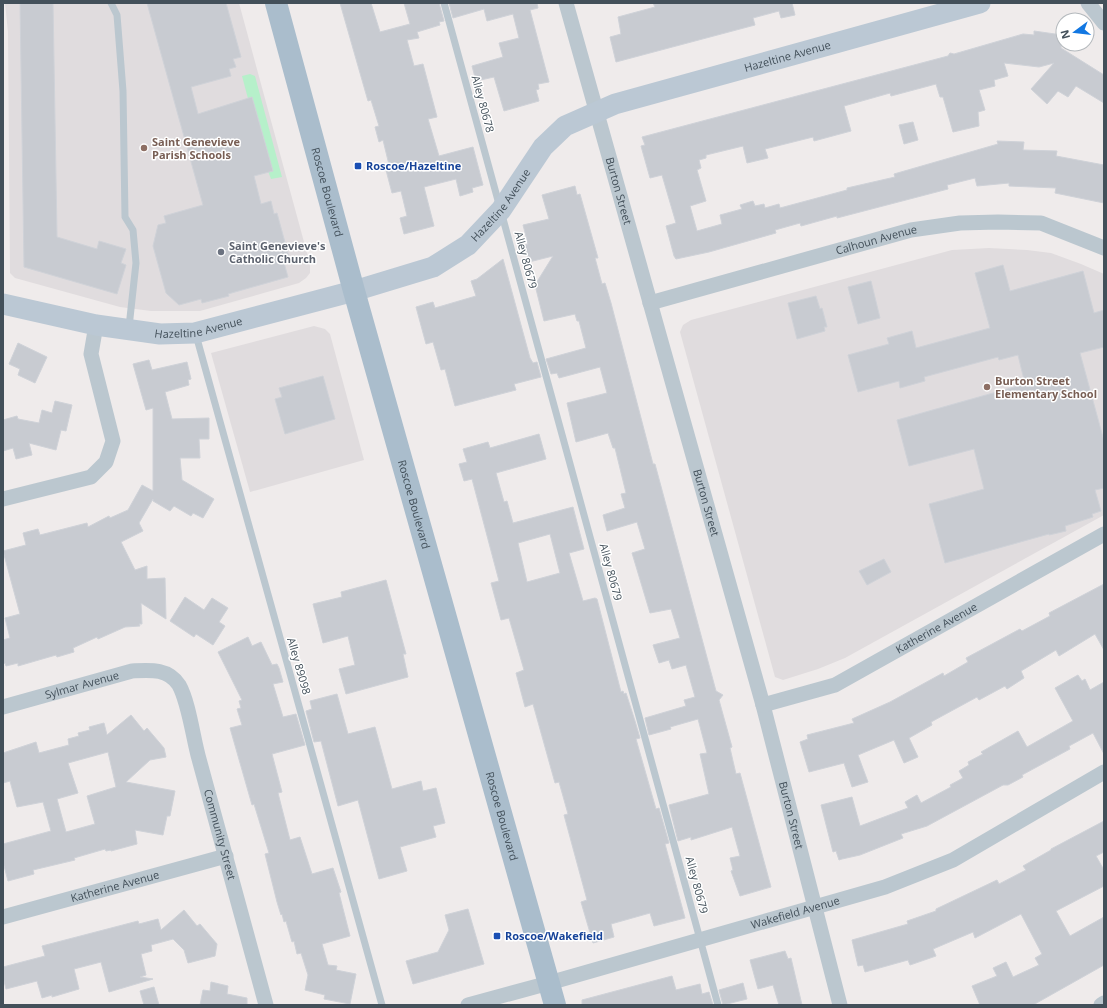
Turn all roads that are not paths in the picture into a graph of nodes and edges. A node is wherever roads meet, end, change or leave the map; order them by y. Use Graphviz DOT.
graph roads {
  1 [pos="111,3"];
  2 [pos="276,3"];
  3 [pos="444,3"];
  4 [pos="566,3"];
  5 [pos="980,3"];
  6 [pos="1088,3"];
  7 [pos="1104,23"];
  8 [pos="596,112"];
  9 [pos="501,210"];
  10 [pos="1104,248"];
  11 [pos="354,292"];
  12 [pos="650,303"];
  13 [pos="3,304"];
  14 [pos="96,324"];
  15 [pos="129,330"];
  16 [pos="196,333"];
  17 [pos="3,499"];
  18 [pos="1104,534"];
  19 [pos="163,672"];
  20 [pos="763,705"];
  21 [pos="3,707"];
  22 [pos="1104,772"];
  23 [pos="226,856"];
  24 [pos="814,908"];
  25 [pos="3,917"];
  26 [pos="701,940"];
  27 [pos="549,984"];
  28 [pos="1104,1003"];
  29 [pos="266,1005"];
  30 [pos="382,1005"];
  31 [pos="468,1005"];
  32 [pos="555,1005"];
  33 [pos="718,1005"];
  34 [pos="840,1005"];
  35 [pos="1100,1005"];
  1 -- 15 [label="lane"];
  2 -- 11 [label="main road, Roscoe Boulevard"];
  3 -- 9 [label="lane, Alley 80678"];
  4 -- 8 [label="street, Burton Street"];
  5 -- 8 [label="street, Hazeltine Avenue"];
  6 -- 7 [label="street"];
  8 -- 9 [label="street, Hazeltine Avenue"];
  8 -- 12 [label="street, Burton Street"];
  9 -- 11 [label="street, Hazeltine Avenue"];
  9 -- 26 [label="lane, Alley 80679"];
  10 -- 12 [label="street, Calhoun Avenue"];
  11 -- 16 [label="street, Hazeltine Avenue"];
  11 -- 27 [label="main road, Roscoe Boulevard"];
  12 -- 20 [label="street, Burton Street"];
  13 -- 14 [label="street, Hazeltine Avenue"];
  14 -- 15 [label="street, Hazeltine Avenue"];
  14 -- 17 [label="street"];
  15 -- 16 [label="street, Hazeltine Avenue"];
  16 -- 30 [label="lane, Alley 89098"];
  18 -- 20 [label="street, Katherine Avenue"];
  19 -- 21 [label="street, Sylmar Avenue"];
  19 -- 23 [label="street, Community Street"];
  20 -- 24 [label="street, Burton Street"];
  22 -- 24 [label="street, Wakefield Avenue"];
  23 -- 25 [label="street, Katherine Avenue"];
  23 -- 29 [label="street, Community Street"];
  24 -- 26 [label="street, Wakefield Avenue"];
  24 -- 34 [label="street, Burton Street"];
  26 -- 27 [label="street, Wakefield Avenue"];
  26 -- 33 [label="lane, Alley 80679"];
  27 -- 31 [label="street, Wakefield Avenue"];
  27 -- 32 [label="main road, Roscoe Boulevard"];
  28 -- 35 [label="street"];
}
